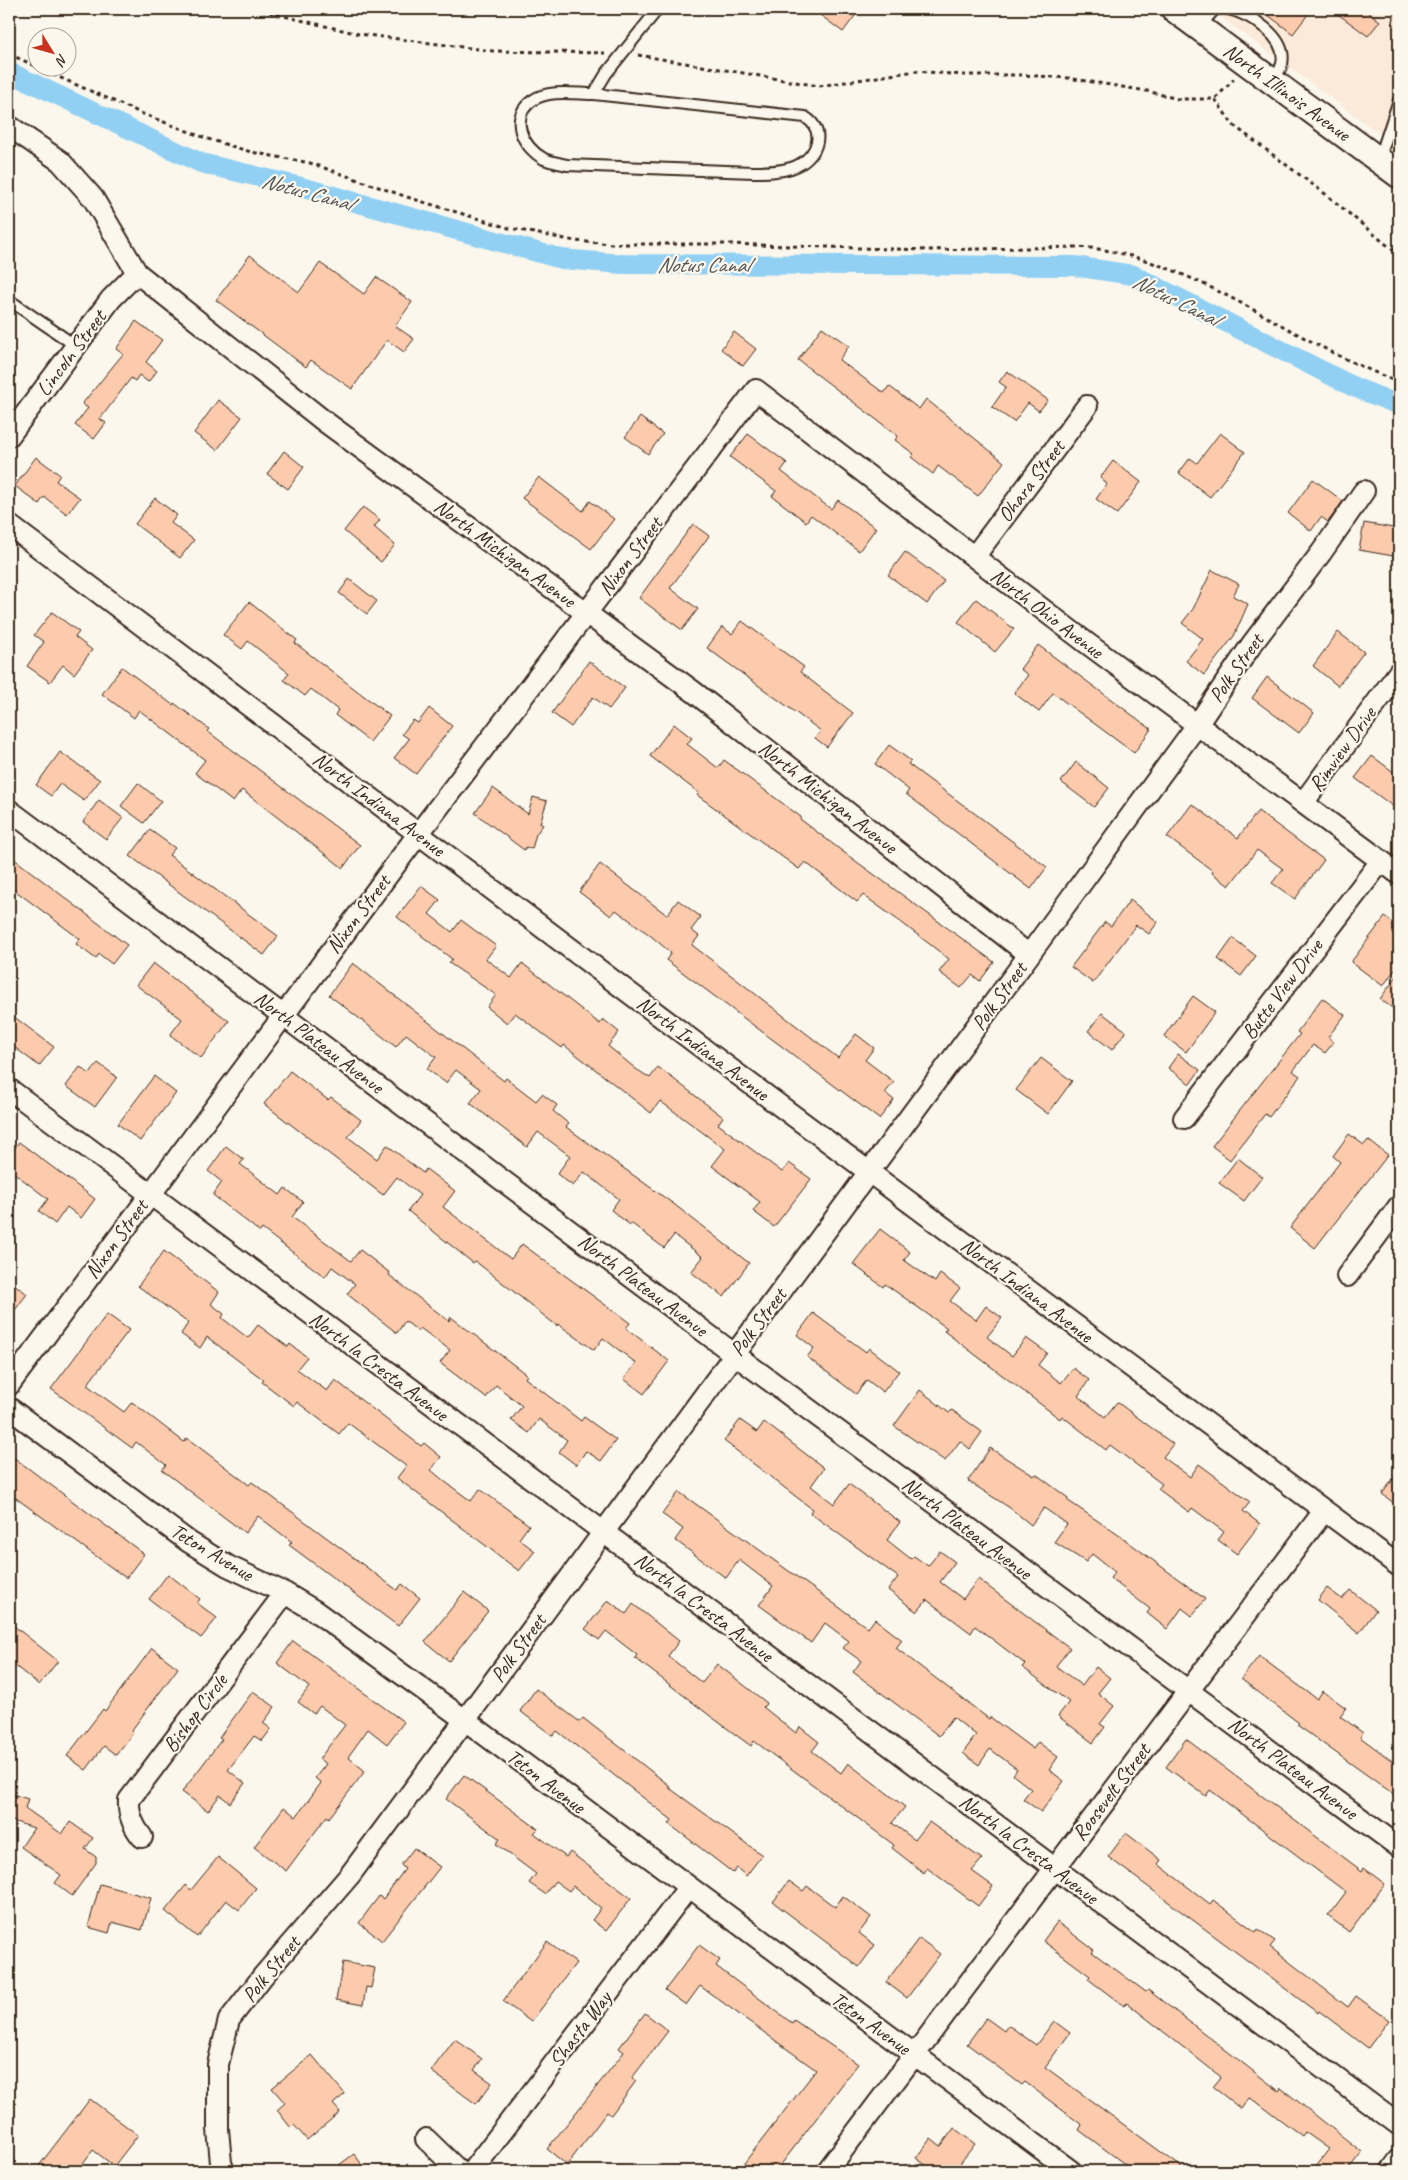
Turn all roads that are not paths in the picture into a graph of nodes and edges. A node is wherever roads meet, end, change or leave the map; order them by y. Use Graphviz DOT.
graph roads {
  1 [pos="658,9"];
  2 [pos="1174,9"];
  3 [pos="1218,9"];
  4 [pos="1228,9"];
  5 [pos="1199,28"];
  6 [pos="1274,82"];
  7 [pos="594,94"];
  8 [pos="1399,100"];
  9 [pos="9,126"];
  10 [pos="1379,160"];
  11 [pos="1399,175"];
  12 [pos="137,273"];
  13 [pos="9,300"];
  14 [pos="76,346"];
  15 [pos="1087,406"];
  16 [pos="9,436"];
  17 [pos="712,447"];
  18 [pos="1364,491"];
  19 [pos="9,526"];
  20 [pos="974,557"];
  21 [pos="586,612"];
  22 [pos="1399,672"];
  23 [pos="1198,725"];
  24 [pos="1303,803"];
  25 [pos="9,810"];
  26 [pos="418,833"];
  27 [pos="1380,860"];
  28 [pos="1399,874"];
  29 [pos="1029,955"];
  30 [pos="283,1015"];
  31 [pos="9,1089"];
  32 [pos="1184,1118"];
  33 [pos="870,1173"];
  34 [pos="149,1195"];
  35 [pos="1399,1206"];
  36 [pos="1347,1276"];
  37 [pos="734,1354"];
  38 [pos="9,1385"];
  39 [pos="9,1408"];
  40 [pos="1324,1511"];
  41 [pos="603,1532"];
  42 [pos="1399,1566"];
  43 [pos="285,1593"];
  44 [pos="1188,1690"];
  45 [pos="465,1720"];
  46 [pos="142,1837"];
  47 [pos="1399,1847"];
  48 [pos="1055,1868"];
  49 [pos="688,1888"];
  50 [pos="914,2055"];
  51 [pos="1399,2125"];
  52 [pos="426,2139"];
  53 [pos="1399,2160"];
  54 [pos="224,2171"];
  55 [pos="459,2171"];
  56 [pos="472,2171"];
  57 [pos="827,2171"];
  58 [pos="1071,2171"];
  59 [pos="1391,2171"];
  1 -- 7 [label="lane"];
  2 -- 5 [label="street, North Illinois Avenue"];
  3 -- 5 [label="lane"];
  4 -- 6 [label="lane"];
  5 -- 6 [label="street, North Illinois Avenue"];
  6 -- 10 [label="street, North Illinois Avenue"];
  7 -- 7 [label="lane"];
  8 -- 10 [label="lane"];
  9 -- 12 [label="street, North Michigan Avenue"];
  10 -- 11 [label="street, North Illinois Avenue"];
  12 -- 14 [label="street, Lincoln Street"];
  12 -- 21 [label="street, North Michigan Avenue"];
  13 -- 14 [label="lane"];
  14 -- 16 [label="street, Lincoln Street"];
  15 -- 20 [label="street, Ohara Street"];
  17 -- 20 [label="street, North Ohio Avenue"];
  17 -- 21 [label="street, Nixon Street"];
  18 -- 23 [label="street, Polk Street"];
  19 -- 26 [label="street, North Indiana Avenue"];
  20 -- 23 [label="street, North Ohio Avenue"];
  21 -- 26 [label="street, Nixon Street"];
  21 -- 29 [label="street, North Michigan Avenue"];
  22 -- 24 [label="street, Rimview Drive"];
  23 -- 24 [label="street, North Ohio Avenue"];
  23 -- 29 [label="street, Polk Street"];
  24 -- 27 [label="street, North Ohio Avenue"];
  25 -- 30 [label="street, North Plateau Avenue"];
  26 -- 30 [label="street, Nixon Street"];
  26 -- 33 [label="street, North Indiana Avenue"];
  27 -- 28 [label="street, North Ohio Avenue"];
  27 -- 32 [label="street, Butte View Drive"];
  29 -- 33 [label="street, Polk Street"];
  30 -- 34 [label="street, Nixon Street"];
  30 -- 37 [label="street, North Plateau Avenue"];
  31 -- 34 [label="street, North la Cresta Avenue"];
  33 -- 37 [label="street, Polk Street"];
  33 -- 40 [label="street, North Indiana Avenue"];
  34 -- 38 [label="street, Nixon Street"];
  34 -- 41 [label="street, North la Cresta Avenue"];
  35 -- 36 [label="street"];
  37 -- 41 [label="street, Polk Street"];
  37 -- 44 [label="street, North Plateau Avenue"];
  39 -- 43 [label="street, Teton Avenue"];
  40 -- 42 [label="street, North Indiana Avenue"];
  40 -- 44 [label="street, Roosevelt Street"];
  41 -- 45 [label="street, Polk Street"];
  41 -- 48 [label="street, North la Cresta Avenue"];
  43 -- 45 [label="street, Teton Avenue"];
  43 -- 46 [label="street, Bishop Circle"];
  44 -- 47 [label="street, North Plateau Avenue"];
  44 -- 48 [label="street, Roosevelt Street"];
  45 -- 49 [label="street, Teton Avenue"];
  45 -- 54 [label="street, Polk Street"];
  48 -- 50 [label="street, Roosevelt Street"];
  48 -- 51 [label="street, North la Cresta Avenue"];
  49 -- 50 [label="street, Teton Avenue"];
  49 -- 56 [label="street, Shasta Way"];
  50 -- 57 [label="street, Roosevelt Street"];
  50 -- 58 [label="street, Teton Avenue"];
  52 -- 55 [label="street"];
  53 -- 59 [label="street"];
}
